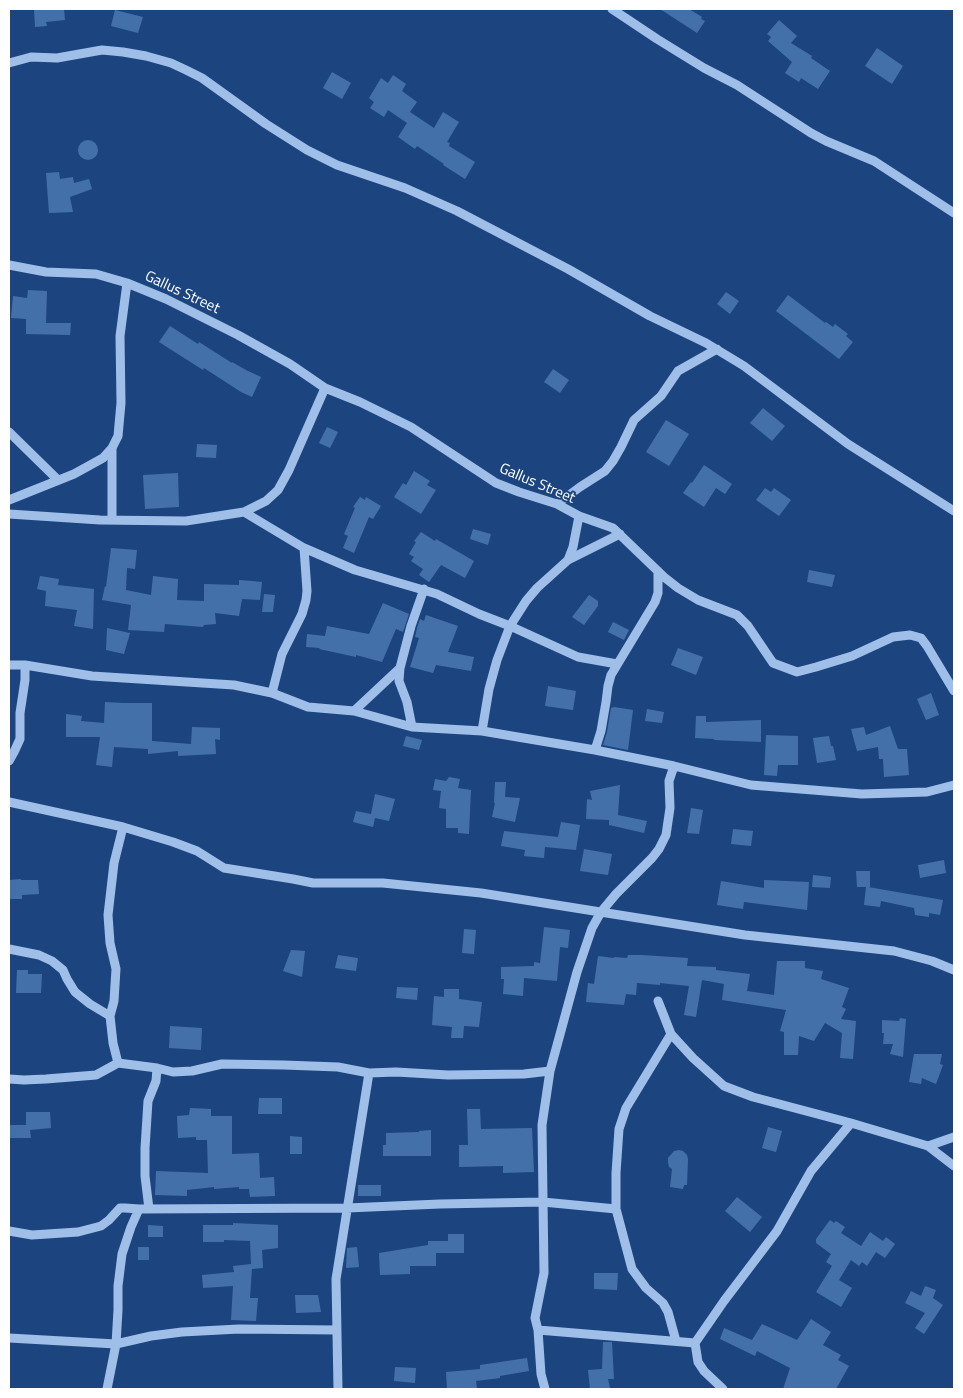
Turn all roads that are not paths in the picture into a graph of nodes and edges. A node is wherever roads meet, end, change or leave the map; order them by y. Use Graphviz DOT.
graph roads {
  1 [pos="612,9"];
  2 [pos="9,63"];
  3 [pos="954,213"];
  4 [pos="9,265"];
  5 [pos="127,283"];
  6 [pos="717,349"];
  7 [pos="326,388"];
  8 [pos="9,432"];
  9 [pos="112,448"];
  10 [pos="58,480"];
  11 [pos="9,500"];
  12 [pos="558,504"];
  13 [pos="954,511"];
  14 [pos="244,512"];
  15 [pos="9,514"];
  16 [pos="578,516"];
  17 [pos="112,520"];
  18 [pos="620,534"];
  19 [pos="304,548"];
  20 [pos="568,560"];
  21 [pos="658,571"];
  22 [pos="424,589"];
  23 [pos="510,626"];
  24 [pos="617,664"];
  25 [pos="9,665"];
  26 [pos="25,665"];
  27 [pos="400,668"];
  28 [pos="954,690"];
  29 [pos="272,693"];
  30 [pos="354,711"];
  31 [pos="412,726"];
  32 [pos="482,731"];
  33 [pos="595,750"];
  34 [pos="9,761"];
  35 [pos="674,766"];
  36 [pos="954,785"];
  37 [pos="9,802"];
  38 [pos="123,827"];
  39 [pos="601,912"];
  40 [pos="9,949"];
  41 [pos="954,970"];
  42 [pos="658,1001"];
  43 [pos="110,1016"];
  44 [pos="671,1034"];
  45 [pos="118,1063"];
  46 [pos="157,1068"];
  47 [pos="550,1071"];
  48 [pos="369,1073"];
  49 [pos="9,1079"];
  50 [pos="850,1123"];
  51 [pos="954,1137"];
  52 [pos="928,1146"];
  53 [pos="954,1166"];
  54 [pos="543,1202"];
  55 [pos="347,1208"];
  56 [pos="144,1209"];
  57 [pos="616,1209"];
  58 [pos="9,1231"];
  59 [pos="337,1330"];
  60 [pos="538,1330"];
  61 [pos="9,1338"];
  62 [pos="676,1341"];
  63 [pos="694,1342"];
  64 [pos="116,1344"];
  65 [pos="107,1389"];
  66 [pos="338,1389"];
  67 [pos="545,1389"];
  68 [pos="723,1389"];
  1 -- 3 [label="street"];
  2 -- 6 [label="street"];
  4 -- 5 [label="street, Gallus Street"];
  5 -- 7 [label="street, Gallus Street"];
  5 -- 9 [label="street"];
  6 -- 12 [label="street"];
  6 -- 13 [label="street"];
  7 -- 12 [label="street, Gallus Street"];
  7 -- 14 [label="street"];
  8 -- 10 [label="street"];
  9 -- 10 [label="street"];
  9 -- 17 [label="street"];
  10 -- 11 [label="street"];
  12 -- 16 [label="street, Gallus Street"];
  14 -- 17 [label="street"];
  14 -- 19 [label="street"];
  15 -- 17 [label="street"];
  16 -- 18 [label="street, Gallus Street"];
  16 -- 20 [label="street"];
  18 -- 20 [label="street"];
  18 -- 21 [label="street, Gallus Street"];
  19 -- 22 [label="street"];
  19 -- 29 [label="street"];
  20 -- 23 [label="street"];
  21 -- 24 [label="street"];
  21 -- 28 [label="street, Gallus Street"];
  22 -- 23 [label="street"];
  22 -- 27 [label="street"];
  23 -- 24 [label="street"];
  23 -- 32 [label="street"];
  24 -- 33 [label="street"];
  25 -- 26 [label="street"];
  26 -- 29 [label="street"];
  26 -- 34 [label="street"];
  27 -- 30 [label="street"];
  27 -- 31 [label="street"];
  29 -- 30 [label="street"];
  30 -- 31 [label="street"];
  31 -- 32 [label="street"];
  32 -- 33 [label="street"];
  33 -- 35 [label="street"];
  35 -- 36 [label="street"];
  35 -- 39 [label="street"];
  37 -- 38 [label="street"];
  38 -- 39 [label="street"];
  38 -- 43 [label="street"];
  39 -- 41 [label="street"];
  39 -- 47 [label="street"];
  40 -- 43 [label="street"];
  42 -- 44 [label="street"];
  43 -- 45 [label="street"];
  44 -- 50 [label="street"];
  44 -- 57 [label="street"];
  45 -- 46 [label="street"];
  45 -- 49 [label="street"];
  46 -- 48 [label="street"];
  46 -- 56 [label="street"];
  47 -- 48 [label="street"];
  47 -- 54 [label="street"];
  48 -- 55 [label="street"];
  50 -- 52 [label="street"];
  50 -- 63 [label="street"];
  51 -- 52 [label="street"];
  52 -- 53 [label="street"];
  54 -- 55 [label="street"];
  54 -- 57 [label="street"];
  54 -- 60 [label="street"];
  55 -- 56 [label="street"];
  55 -- 59 [label="street"];
  56 -- 58 [label="street"];
  56 -- 64 [label="street"];
  57 -- 62 [label="street"];
  59 -- 64 [label="street"];
  59 -- 66 [label="street"];
  60 -- 62 [label="street"];
  60 -- 67 [label="street"];
  61 -- 64 [label="street"];
  62 -- 63 [label="street"];
  63 -- 68 [label="street"];
  64 -- 65 [label="street"];
}
